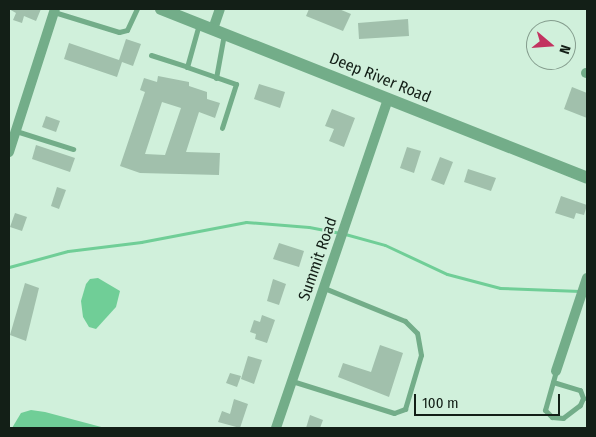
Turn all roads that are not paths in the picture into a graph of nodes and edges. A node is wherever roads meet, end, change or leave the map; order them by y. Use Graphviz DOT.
graph roads {
  1 [pos="137,9"];
  2 [pos="161,9"];
  3 [pos="220,9"];
  4 [pos="55,10"];
  5 [pos="199,23"];
  6 [pos="219,31"];
  7 [pos="151,55"];
  8 [pos="186,68"];
  9 [pos="216,78"];
  10 [pos="388,99"];
  11 [pos="222,128"];
  12 [pos="16,131"];
  13 [pos="73,149"];
  14 [pos="9,152"];
  15 [pos="587,178"];
  16 [pos="587,278"];
  17 [pos="324,288"];
  18 [pos="556,371"];
  19 [pos="292,381"];
  20 [pos="553,382"];
  21 [pos="276,428"];
  1 -- 4 [label="lane"];
  2 -- 5 [label="street, Deep River Road"];
  3 -- 6 [label="street"];
  4 -- 12 [label="street"];
  5 -- 6 [label="street, Deep River Road"];
  5 -- 8 [label="lane"];
  6 -- 9 [label="lane"];
  6 -- 10 [label="street, Deep River Road"];
  7 -- 8 [label="lane"];
  8 -- 9 [label="lane"];
  9 -- 11 [label="lane"];
  10 -- 15 [label="street, Deep River Road"];
  10 -- 17 [label="street, Summit Road"];
  12 -- 13 [label="lane"];
  12 -- 14 [label="street"];
  16 -- 18 [label="street"];
  17 -- 19 [label="street, Summit Road"];
  17 -- 19 [label="lane"];
  18 -- 20 [label="lane"];
  19 -- 21 [label="street, Summit Road"];
  20 -- 20 [label="lane"];
}
